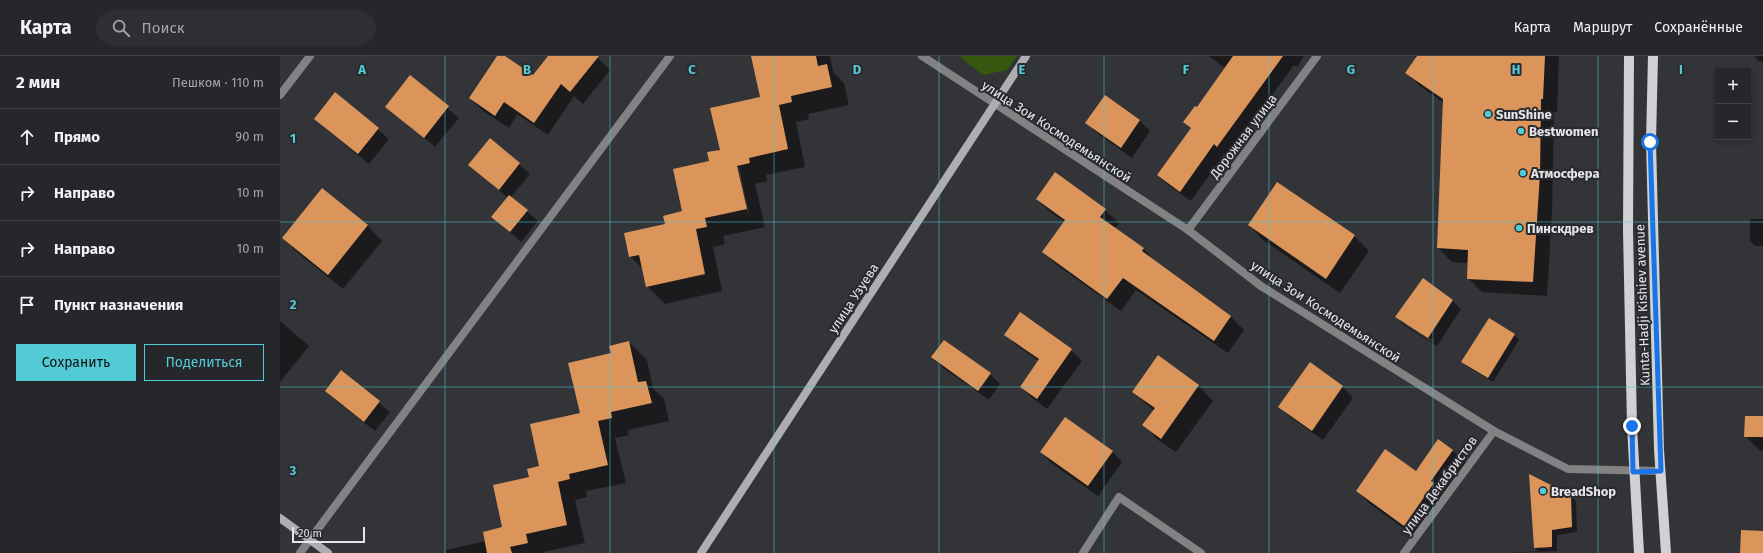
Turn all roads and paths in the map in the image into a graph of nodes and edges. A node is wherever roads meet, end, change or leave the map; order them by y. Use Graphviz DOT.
graph roads {
  1 [pos="310,56"];
  2 [pos="670,56"];
  3 [pos="922,56"];
  4 [pos="1026,56"];
  5 [pos="1317,56"];
  6 [pos="1629,56"];
  7 [pos="1653,56"];
  8 [pos="280,95"];
  9 [pos="994,104"];
  10 [pos="1188,230"];
  11 [pos="1494,431"];
  12 [pos="1661,471"];
  13 [pos="1633,472"];
  14 [pos="280,518"];
  15 [pos="310,539"];
  16 [pos="300,553"];
  17 [pos="328,553"];
  18 [pos="702,553"];
  19 [pos="1082,553"];
  20 [pos="1200,553"];
  21 [pos="1404,553"];
  22 [pos="1639,553"];
  23 [pos="1666,553"];
  1 -- 8 [label="street"];
  2 -- 15 [label="street"];
  3 -- 9 [label="street, улица Зои Космодемьянской"];
  4 -- 9 [label="main road, улица Узуева"];
  5 -- 10 [label="street, Дорожная улица"];
  6 -- 13 [label="main road, Kunta-Hadji Kishiev avenue"];
  7 -- 12 [label="main road, Kunta-Hadji Kishiev avenue"];
  9 -- 10 [label="street, улица Зои Космодемьянской"];
  9 -- 18 [label="main road, улица Узуева"];
  10 -- 11 [label="street, улица Зои Космодемьянской"];
  11 -- 13 [label="street, улица Зои Космодемьянской"];
  11 -- 21 [label="street, улица Декабристов"];
  12 -- 13 [label="street, улица Зои Космодемьянской"];
  12 -- 23 [label="main road, Kunta-Hadji Kishiev avenue"];
  13 -- 22 [label="main road, Kunta-Hadji Kishiev avenue"];
  14 -- 15 [label="main road"];
  15 -- 16 [label="street"];
  15 -- 17 [label="main road"];
  19 -- 20 [label="street"];
}
